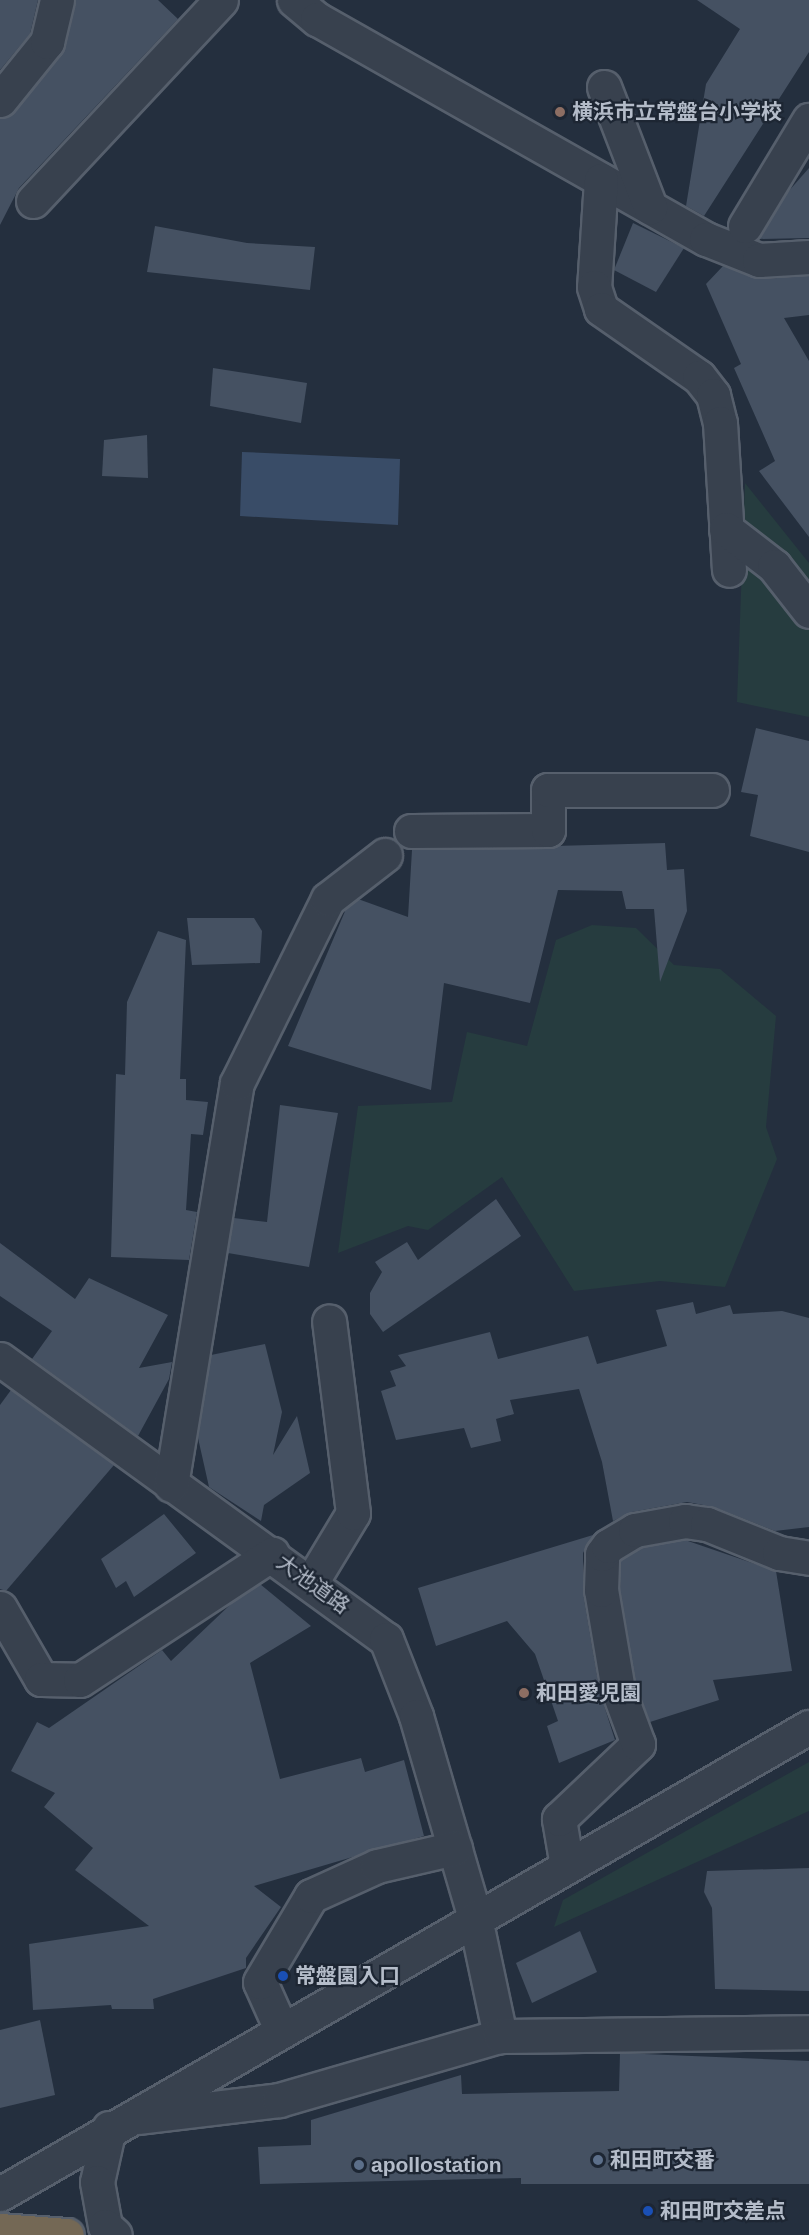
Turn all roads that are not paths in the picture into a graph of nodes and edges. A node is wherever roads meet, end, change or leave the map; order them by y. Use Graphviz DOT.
graph roads {
  1 [pos="57,0"];
  2 [pos="221,0"];
  3 [pos="294,0"];
  4 [pos="604,87"];
  5 [pos="0,100"];
  6 [pos="809,120"];
  7 [pos="601,180"];
  8 [pos="33,201"];
  9 [pos="650,207"];
  10 [pos="738,238"];
  11 [pos="809,257"];
  12 [pos="726,528"];
  13 [pos="729,570"];
  14 [pos="809,611"];
  15 [pos="712,790"];
  16 [pos="411,831"];
  17 [pos="385,855"];
  18 [pos="329,1321"];
  19 [pos="0,1359"];
  20 [pos="171,1485"];
  21 [pos="272,1554"];
  22 [pos="809,1558"];
  23 [pos="312,1581"];
  24 [pos="0,1608"];
  25 [pos="809,1728"];
  26 [pos="454,1848"];
  27 [pos="567,1866"];
  28 [pos="475,1918"];
  29 [pos="281,2029"];
  30 [pos="809,2032"];
  31 [pos="500,2036"];
  32 [pos="117,2123"];
  33 [pos="0,2194"];
  34 [pos="0,2230"];
  35 [pos="67,2235"];
  36 [pos="115,2235"];
  1 -- 5 [label="street"];
  2 -- 8 [label="street"];
  3 -- 7 [label="street"];
  4 -- 9 [label="street"];
  6 -- 10 [label="street"];
  7 -- 9 [label="street"];
  7 -- 12 [label="street"];
  9 -- 10 [label="street"];
  10 -- 11 [label="street"];
  12 -- 13 [label="street"];
  12 -- 14 [label="street"];
  15 -- 16 [label="street"];
  17 -- 20 [label="street"];
  18 -- 23 [label="street"];
  19 -- 20 [label="street, 大池道路"];
  20 -- 21 [label="street, 大池道路"];
  21 -- 23 [label="street, 大池道路"];
  21 -- 24 [label="street"];
  22 -- 27 [label="street"];
  23 -- 26 [label="street, 大池道路"];
  25 -- 27 [label="street"];
  26 -- 28 [label="street, 大池道路"];
  26 -- 29 [label="street"];
  27 -- 28 [label="street"];
  28 -- 29 [label="street"];
  28 -- 31 [label="street, 大池道路"];
  29 -- 32 [label="street"];
  30 -- 31 [label="street"];
  31 -- 32 [label="street"];
  32 -- 33 [label="street"];
  32 -- 36 [label="street"];
  34 -- 35 [label="highway"];
}
